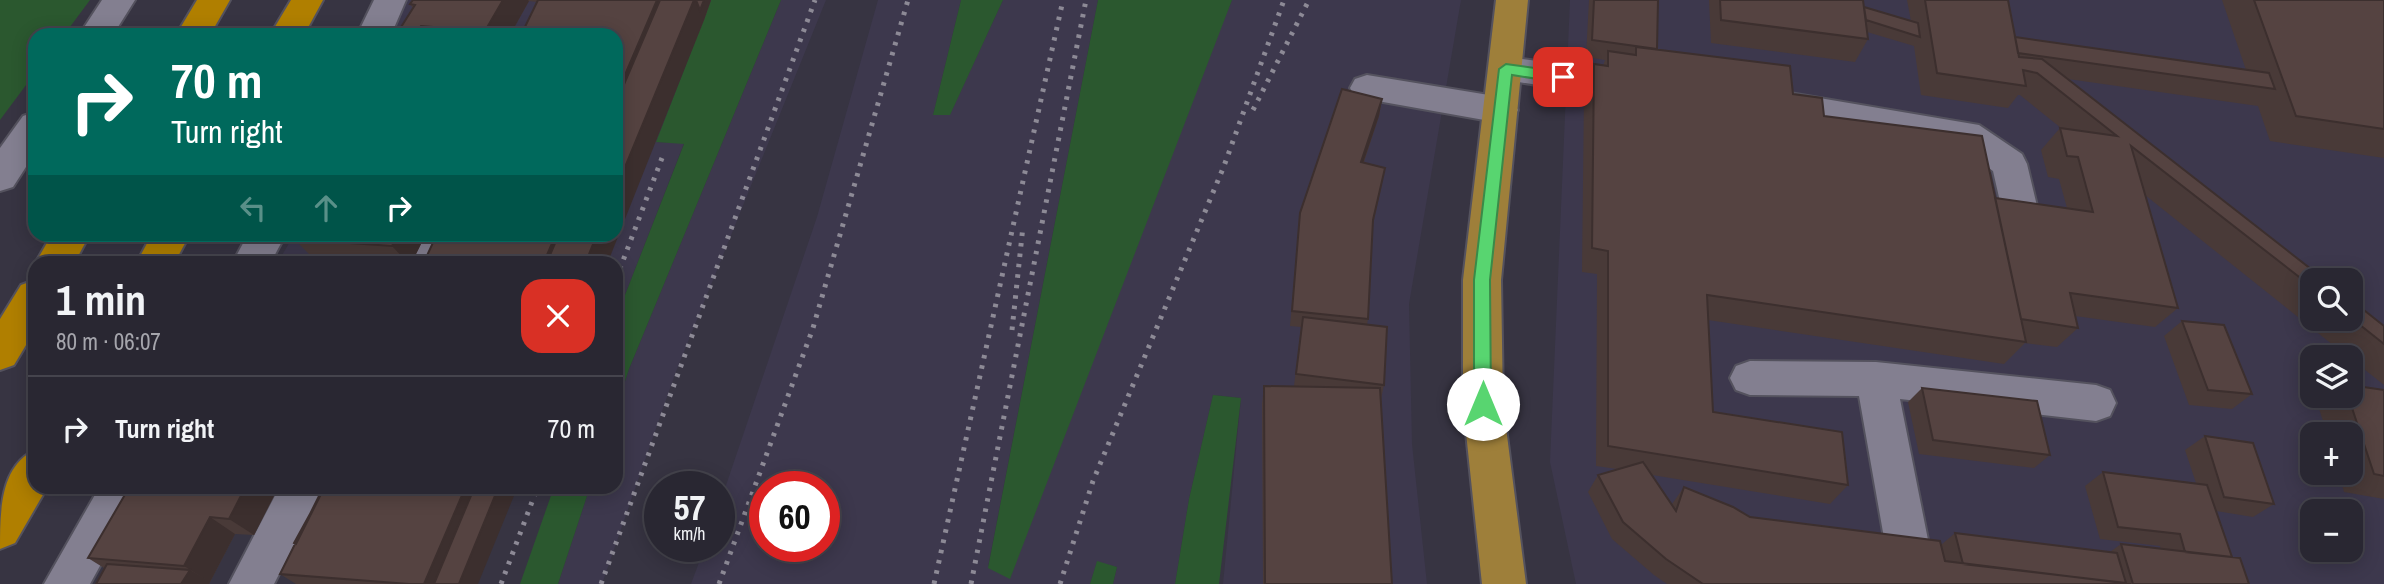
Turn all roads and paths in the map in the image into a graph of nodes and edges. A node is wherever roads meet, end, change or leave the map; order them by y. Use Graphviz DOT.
graph roads {
  1 [pos="119,0"];
  2 [pos="214,0"];
  3 [pos="307,0"];
  4 [pos="390,0"];
  5 [pos="1512,0"];
  6 [pos="101,28"];
  7 [pos="197,28"];
  8 [pos="291,28"];
  9 [pos="377,28"];
  10 [pos="1506,69"];
  11 [pos="1599,82"];
  12 [pos="1367,88"];
  13 [pos="1777,104"];
  14 [pos="1501,110"];
  15 [pos="28,135"];
  16 [pos="0,177"];
  17 [pos="2019,206"];
  18 [pos="28,307"];
  19 [pos="0,353"];
  20 [pos="1750,377"];
  21 [pos="1876,379"];
  22 [pos="2096,403"];
  23 [pos="28,481"];
  24 [pos="118,494"];
  25 [pos="299,494"];
  26 [pos="0,529"];
  27 [pos="1909,555"];
  28 [pos="66,584"];
  29 [pos="251,584"];
  30 [pos="1504,584"];
  1 -- 6 [label="street"];
  2 -- 7 [label="highway"];
  3 -- 8 [label="highway"];
  4 -- 9 [label="street"];
  5 -- 10 [label="main road"];
  10 -- 11 [label="street"];
  10 -- 14 [label="main road"];
  12 -- 14 [label="street"];
  13 -- 17 [label="street"];
  14 -- 30 [label="main road"];
  15 -- 16 [label="street"];
  18 -- 19 [label="highway"];
  20 -- 21 [label="street"];
  21 -- 22 [label="street"];
  21 -- 27 [label="street"];
  23 -- 26 [label="highway"];
  24 -- 28 [label="street"];
  25 -- 29 [label="street"];
}
